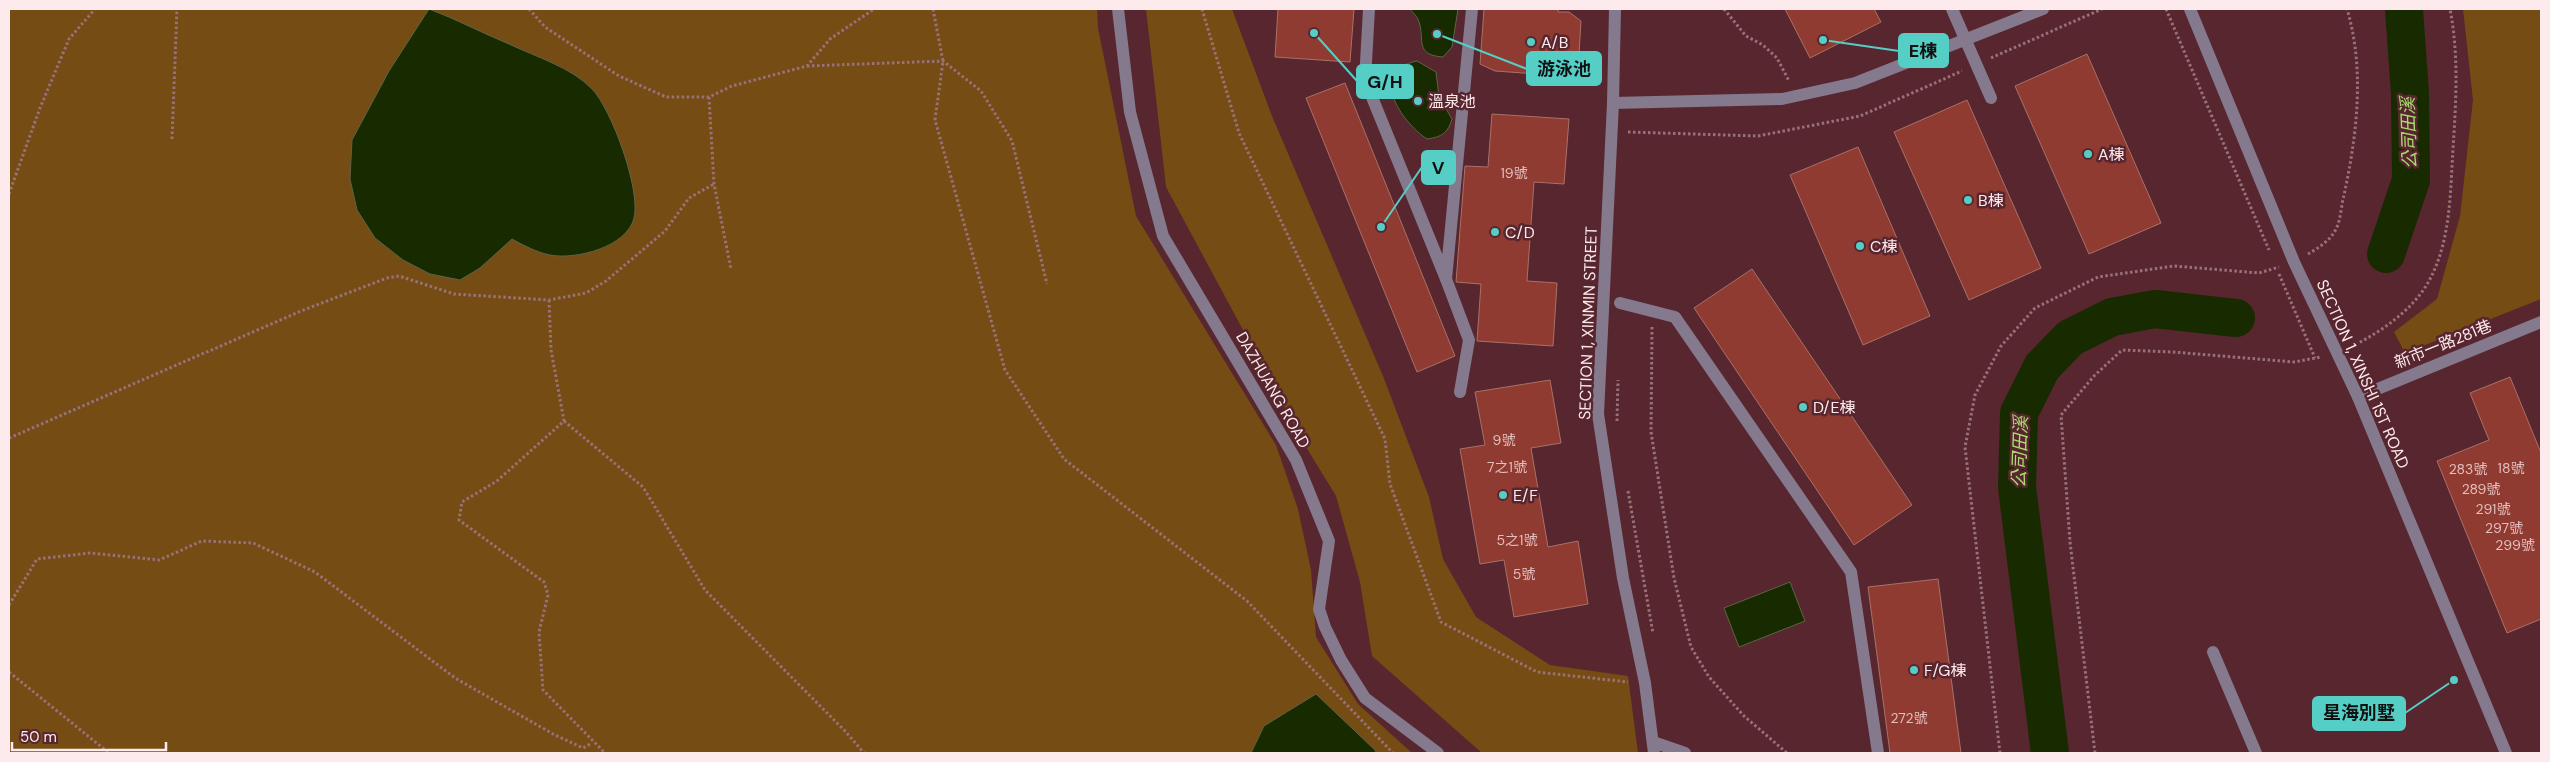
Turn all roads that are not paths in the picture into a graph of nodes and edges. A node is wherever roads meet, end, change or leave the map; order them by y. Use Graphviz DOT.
graph roads {
  1 [pos="1118,9"];
  2 [pos="1369,9"];
  3 [pos="1472,9"];
  4 [pos="1615,9"];
  5 [pos="1952,9"];
  6 [pos="2043,9"];
  7 [pos="2190,9"];
  8 [pos="1966,40"];
  9 [pos="1991,98"];
  10 [pos="1613,103"];
  11 [pos="1446,279"];
  12 [pos="1620,303"];
  13 [pos="2541,322"];
  14 [pos="1460,392"];
  15 [pos="2358,396"];
  16 [pos="2213,652"];
  17 [pos="1654,747"];
  18 [pos="1438,753"];
  19 [pos="1684,753"];
  20 [pos="1878,753"];
  21 [pos="2256,753"];
  22 [pos="2506,753"];
  1 -- 18 [label="street, DAZHUANG ROAD"];
  2 -- 11 [label="street"];
  3 -- 11 [label="street"];
  4 -- 10 [label="street, SECTION 1, XINMIN STREET"];
  5 -- 8 [label="street"];
  6 -- 8 [label="street"];
  7 -- 15 [label="street, SECTION 1, XINSHI 1ST ROAD"];
  8 -- 9 [label="street"];
  8 -- 10 [label="street"];
  10 -- 17 [label="street, SECTION 1, XINMIN STREET"];
  11 -- 14 [label="street"];
  12 -- 20 [label="street"];
  13 -- 15 [label="street, 新市一路281巷"];
  15 -- 22 [label="street, SECTION 1, XINSHI 1ST ROAD"];
  16 -- 21 [label="street"];
  17 -- 19 [label="street"];
}
